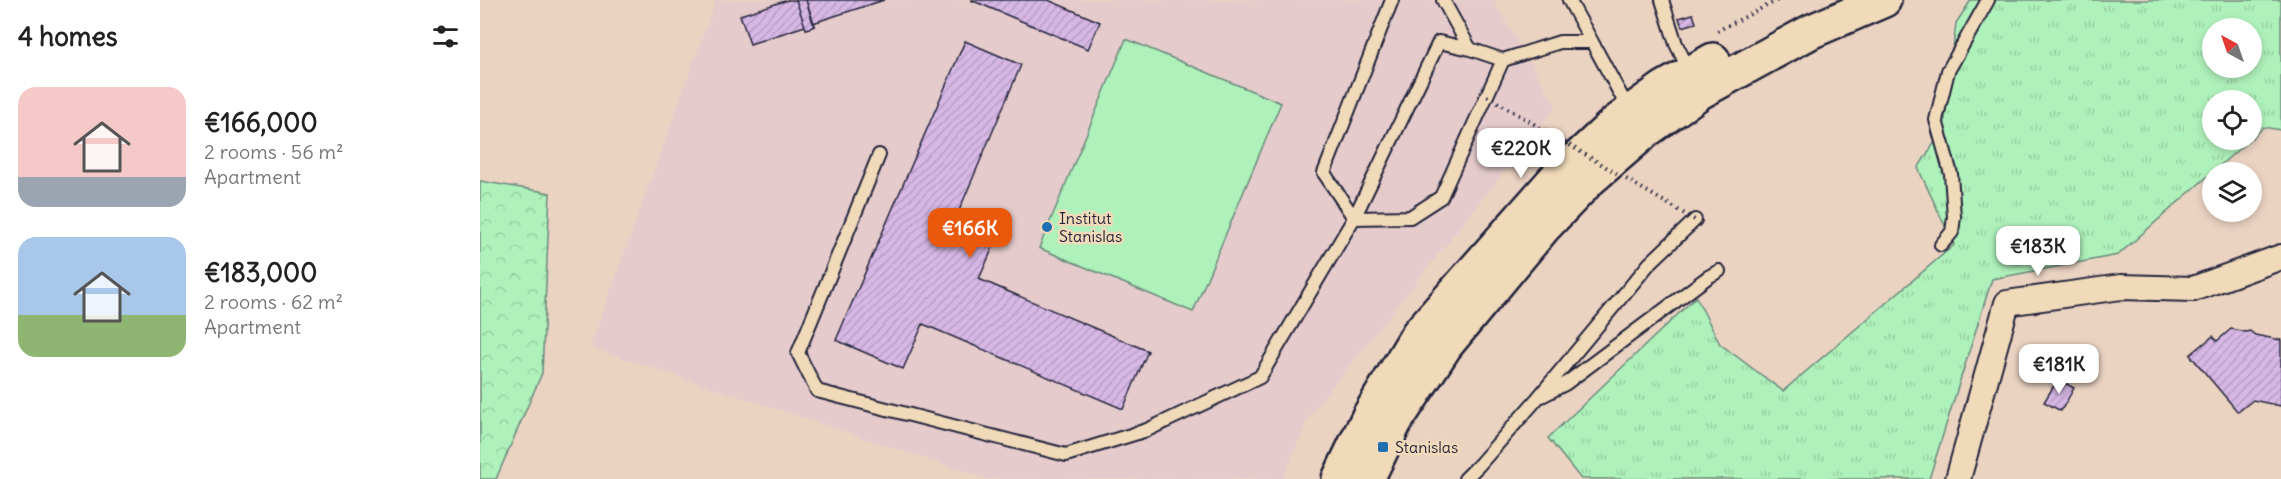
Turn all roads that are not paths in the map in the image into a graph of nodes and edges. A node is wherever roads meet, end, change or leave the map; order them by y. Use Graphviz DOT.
graph roads {
  1 [pos="1392,0"];
  2 [pos="1443,0"];
  3 [pos="1569,0"];
  4 [pos="1662,0"];
  5 [pos="1826,0"];
  6 [pos="1884,0"];
  7 [pos="1988,0"];
  8 [pos="1592,42"];
  9 [pos="1470,49"];
  10 [pos="1503,60"];
  11 [pos="1690,73"];
  12 [pos="1630,112"];
  13 [pos="879,155"];
  14 [pos="1354,218"];
  15 [pos="1694,225"];
  16 [pos="1941,245"];
  17 [pos="2281,256"];
  18 [pos="1719,271"];
  19 [pos="1463,302"];
  20 [pos="1442,330"];
  21 [pos="1424,379"];
  22 [pos="1536,400"];
  23 [pos="1339,479"];
  24 [pos="1367,479"];
  25 [pos="1465,479"];
  26 [pos="1958,479"];
  1 -- 14 [label="lane"];
  2 -- 9 [label="lane"];
  3 -- 8 [label="lane"];
  4 -- 11 [label="lane"];
  5 -- 11 [label="main road"];
  6 -- 21 [label="main road"];
  7 -- 16 [label="lane"];
  8 -- 10 [label="lane"];
  8 -- 12 [label="lane"];
  9 -- 10 [label="lane"];
  9 -- 14 [label="lane"];
  10 -- 14 [label="lane"];
  11 -- 12 [label="main road"];
  12 -- 19 [label="lane"];
  12 -- 23 [label="main road"];
  13 -- 14 [label="lane"];
  15 -- 22 [label="lane"];
  17 -- 26 [label="street"];
  18 -- 22 [label="lane"];
  20 -- 21 [label="lane"];
  21 -- 24 [label="main road"];
  22 -- 25 [label="lane"];
}
